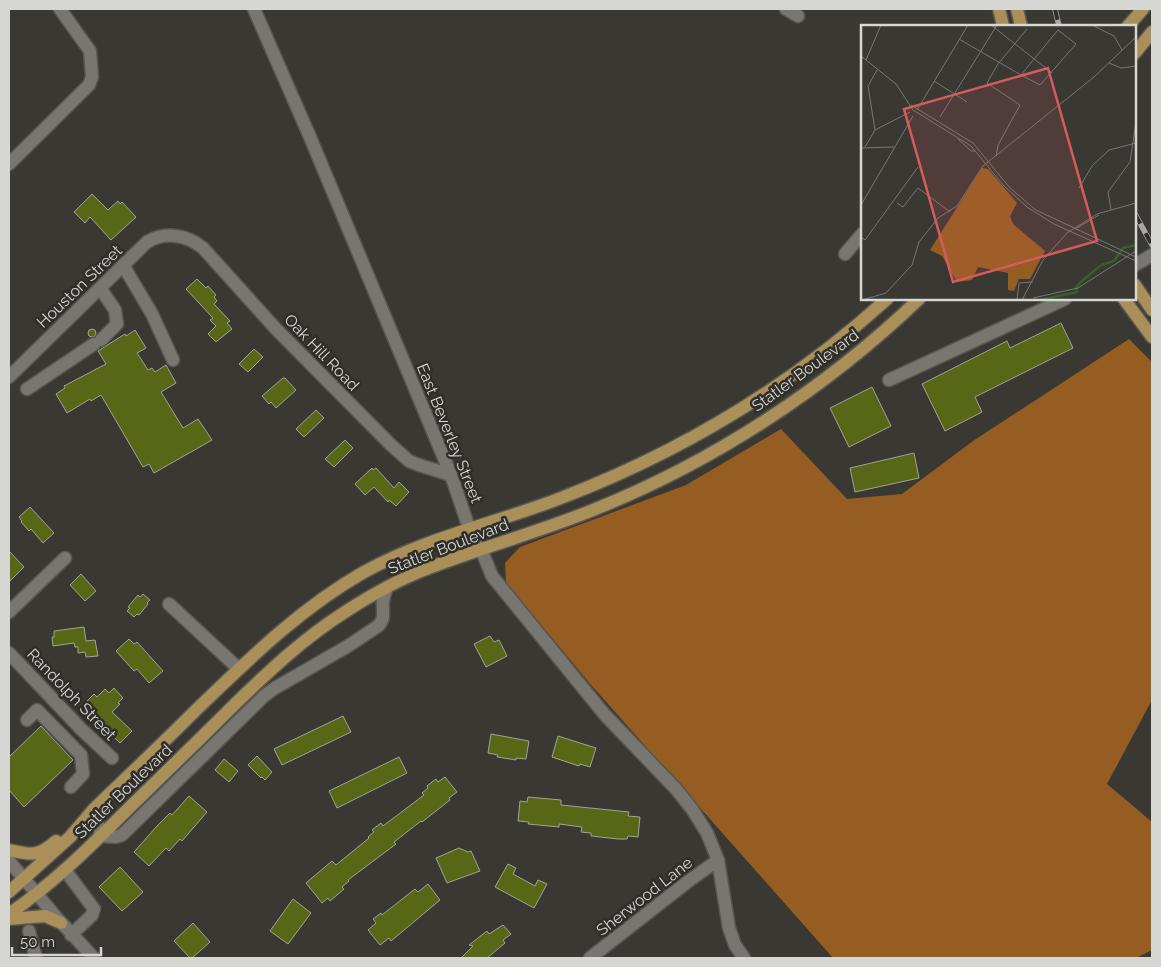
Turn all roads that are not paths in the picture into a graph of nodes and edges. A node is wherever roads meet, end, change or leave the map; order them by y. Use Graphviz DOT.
graph roads {
  1 [pos="60,9"];
  2 [pos="254,9"];
  3 [pos="786,9"];
  4 [pos="999,9"];
  5 [pos="1017,9"];
  6 [pos="1143,9"];
  7 [pos="798,16"];
  8 [pos="1003,25"];
  9 [pos="1021,25"];
  10 [pos="1129,25"];
  11 [pos="1152,32"];
  12 [pos="1136,52"];
  13 [pos="9,164"];
  14 [pos="861,235"];
  15 [pos="180,236"];
  16 [pos="845,254"];
  17 [pos="1152,255"];
  18 [pos="1136,264"];
  19 [pos="123,265"];
  20 [pos="1136,286"];
  21 [pos="100,288"];
  22 [pos="886,300"];
  23 [pos="918,300"];
  24 [pos="1062,300"];
  25 [pos="1125,300"];
  26 [pos="1152,310"];
  27 [pos="111,330"];
  28 [pos="1152,337"];
  29 [pos="94,345"];
  30 [pos="173,360"];
  31 [pos="9,377"];
  32 [pos="889,380"];
  33 [pos="27,389"];
  34 [pos="451,475"];
  35 [pos="469,528"];
  36 [pos="481,549"];
  37 [pos="66,558"];
  38 [pos="387,588"];
  39 [pos="169,604"];
  40 [pos="9,612"];
  41 [pos="9,653"];
  42 [pos="240,669"];
  43 [pos="27,720"];
  44 [pos="112,758"];
  45 [pos="71,787"];
  46 [pos="94,809"];
  47 [pos="101,836"];
  48 [pos="9,850"];
  49 [pos="718,860"];
  50 [pos="9,861"];
  51 [pos="65,870"];
  52 [pos="24,879"];
  53 [pos="9,892"];
  54 [pos="36,894"];
  55 [pos="9,914"];
  56 [pos="9,919"];
  57 [pos="61,923"];
  58 [pos="30,931"];
  59 [pos="71,934"];
  60 [pos="36,958"];
  61 [pos="94,958"];
  62 [pos="590,958"];
  63 [pos="744,958"];
  1 -- 13 [label="street"];
  2 -- 34 [label="street, East Beverley Street"];
  3 -- 7 [label="street"];
  4 -- 8 [label="main road"];
  5 -- 9 [label="main road"];
  6 -- 10 [label="main road"];
  11 -- 12 [label="main road"];
  14 -- 16 [label="street"];
  15 -- 19 [label="street, Houston Street"];
  15 -- 34 [label="street, Oak Hill Road"];
  17 -- 18 [label="street"];
  19 -- 21 [label="street, Houston Street"];
  19 -- 30 [label="street"];
  20 -- 26 [label="main road"];
  21 -- 27 [label="street"];
  21 -- 31 [label="street, Houston Street"];
  22 -- 35 [label="main road, Statler Boulevard"];
  23 -- 36 [label="main road, Statler Boulevard"];
  24 -- 32 [label="street"];
  25 -- 28 [label="main road"];
  27 -- 29 [label="street"];
  27 -- 29 [label="street"];
  29 -- 33 [label="street"];
  34 -- 35 [label="street, East Beverley Street"];
  35 -- 36 [label="street, East Beverley Street"];
  35 -- 42 [label="main road, Statler Boulevard"];
  36 -- 38 [label="main road, Statler Boulevard"];
  36 -- 49 [label="street, East Beverley Street"];
  37 -- 40 [label="street"];
  38 -- 47 [label="main road, Statler Boulevard"];
  38 -- 47 [label="street"];
  39 -- 42 [label="street"];
  41 -- 44 [label="street, Randolph Street"];
  42 -- 46 [label="main road, Statler Boulevard"];
  43 -- 45 [label="street"];
  46 -- 47 [label="street"];
  46 -- 48 [label="main road"];
  46 -- 52 [label="main road, Statler Boulevard"];
  47 -- 51 [label="main road, Statler Boulevard"];
  49 -- 62 [label="street, Sherwood Lane"];
  49 -- 63 [label="street, East Beverley Street"];
  50 -- 52 [label="street"];
  51 -- 54 [label="main road, Statler Boulevard"];
  51 -- 59 [label="street"];
  52 -- 53 [label="main road, Statler Boulevard"];
  52 -- 54 [label="street"];
  54 -- 55 [label="main road, Statler Boulevard"];
  54 -- 57 [label="street"];
  56 -- 57 [label="main road"];
  57 -- 59 [label="street"];
  58 -- 60 [label="street"];
  59 -- 61 [label="street"];
}
